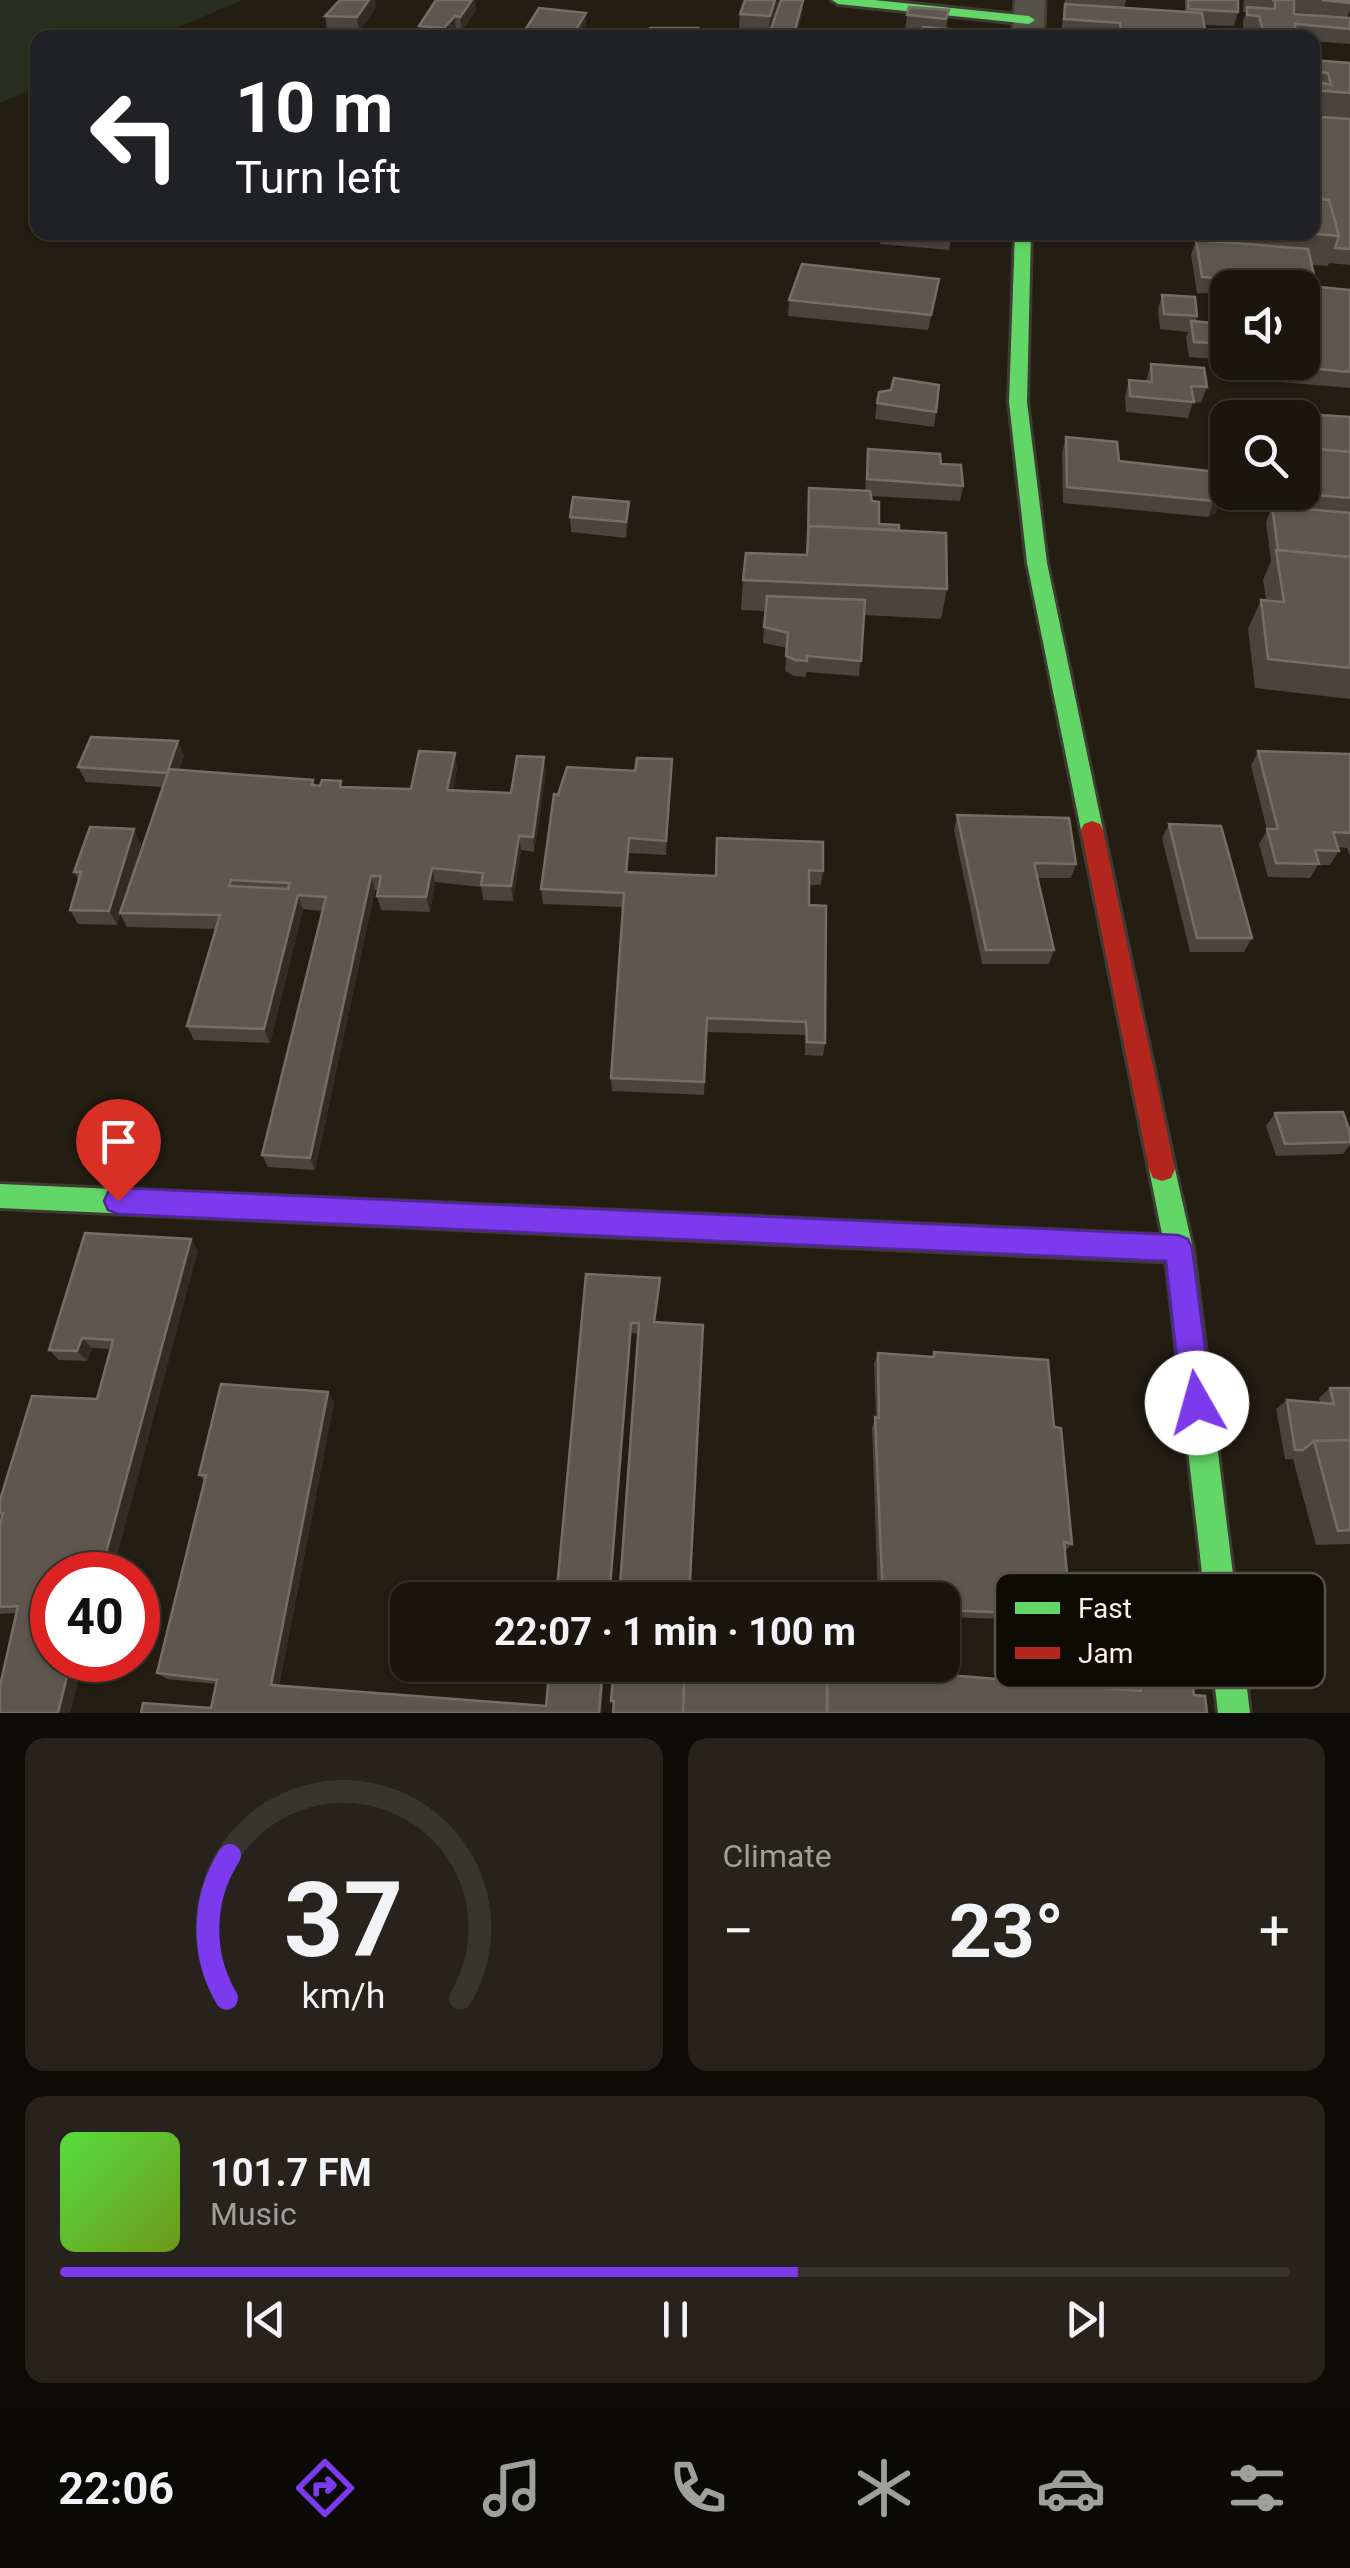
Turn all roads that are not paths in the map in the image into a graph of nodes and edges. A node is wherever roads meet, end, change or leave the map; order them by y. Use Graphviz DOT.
graph roads {
  1 [pos="838,0"];
  2 [pos="1029,19"];
  3 [pos="1023,240"];
  4 [pos="0,1196"];
  5 [pos="1178,1248"];
  6 [pos="1217,1573"];
  7 [pos="1231,1688"];
  8 [pos="1234,1713"];
  1 -- 2 [label="street"];
  3 -- 5 [label="street"];
  4 -- 5 [label="street"];
  5 -- 6 [label="street"];
  7 -- 8 [label="street"];
}
